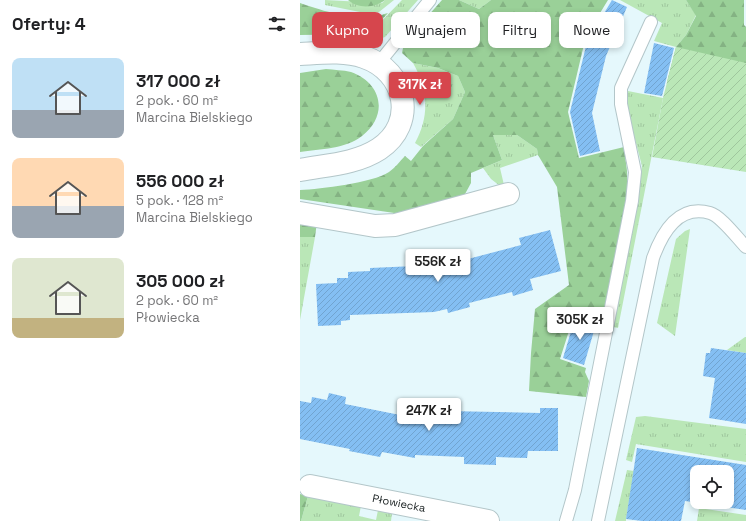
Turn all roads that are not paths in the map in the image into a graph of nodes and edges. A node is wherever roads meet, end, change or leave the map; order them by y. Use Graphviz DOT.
graph roads {
  1 [pos="430,0"];
  2 [pos="651,22"];
  3 [pos="300,54"];
  4 [pos="378,64"];
  5 [pos="300,170"];
  6 [pos="508,194"];
  7 [pos="300,213"];
  8 [pos="746,247"];
  9 [pos="310,486"];
  10 [pos="488,521"];
  11 [pos="566,521"];
  12 [pos="598,521"];
  1 -- 4 [label="lane"];
  2 -- 11 [label="lane"];
  3 -- 4 [label="street"];
  4 -- 5 [label="street"];
  6 -- 7 [label="street"];
  8 -- 12 [label="lane"];
  9 -- 10 [label="street, Płowiecka"];
}
